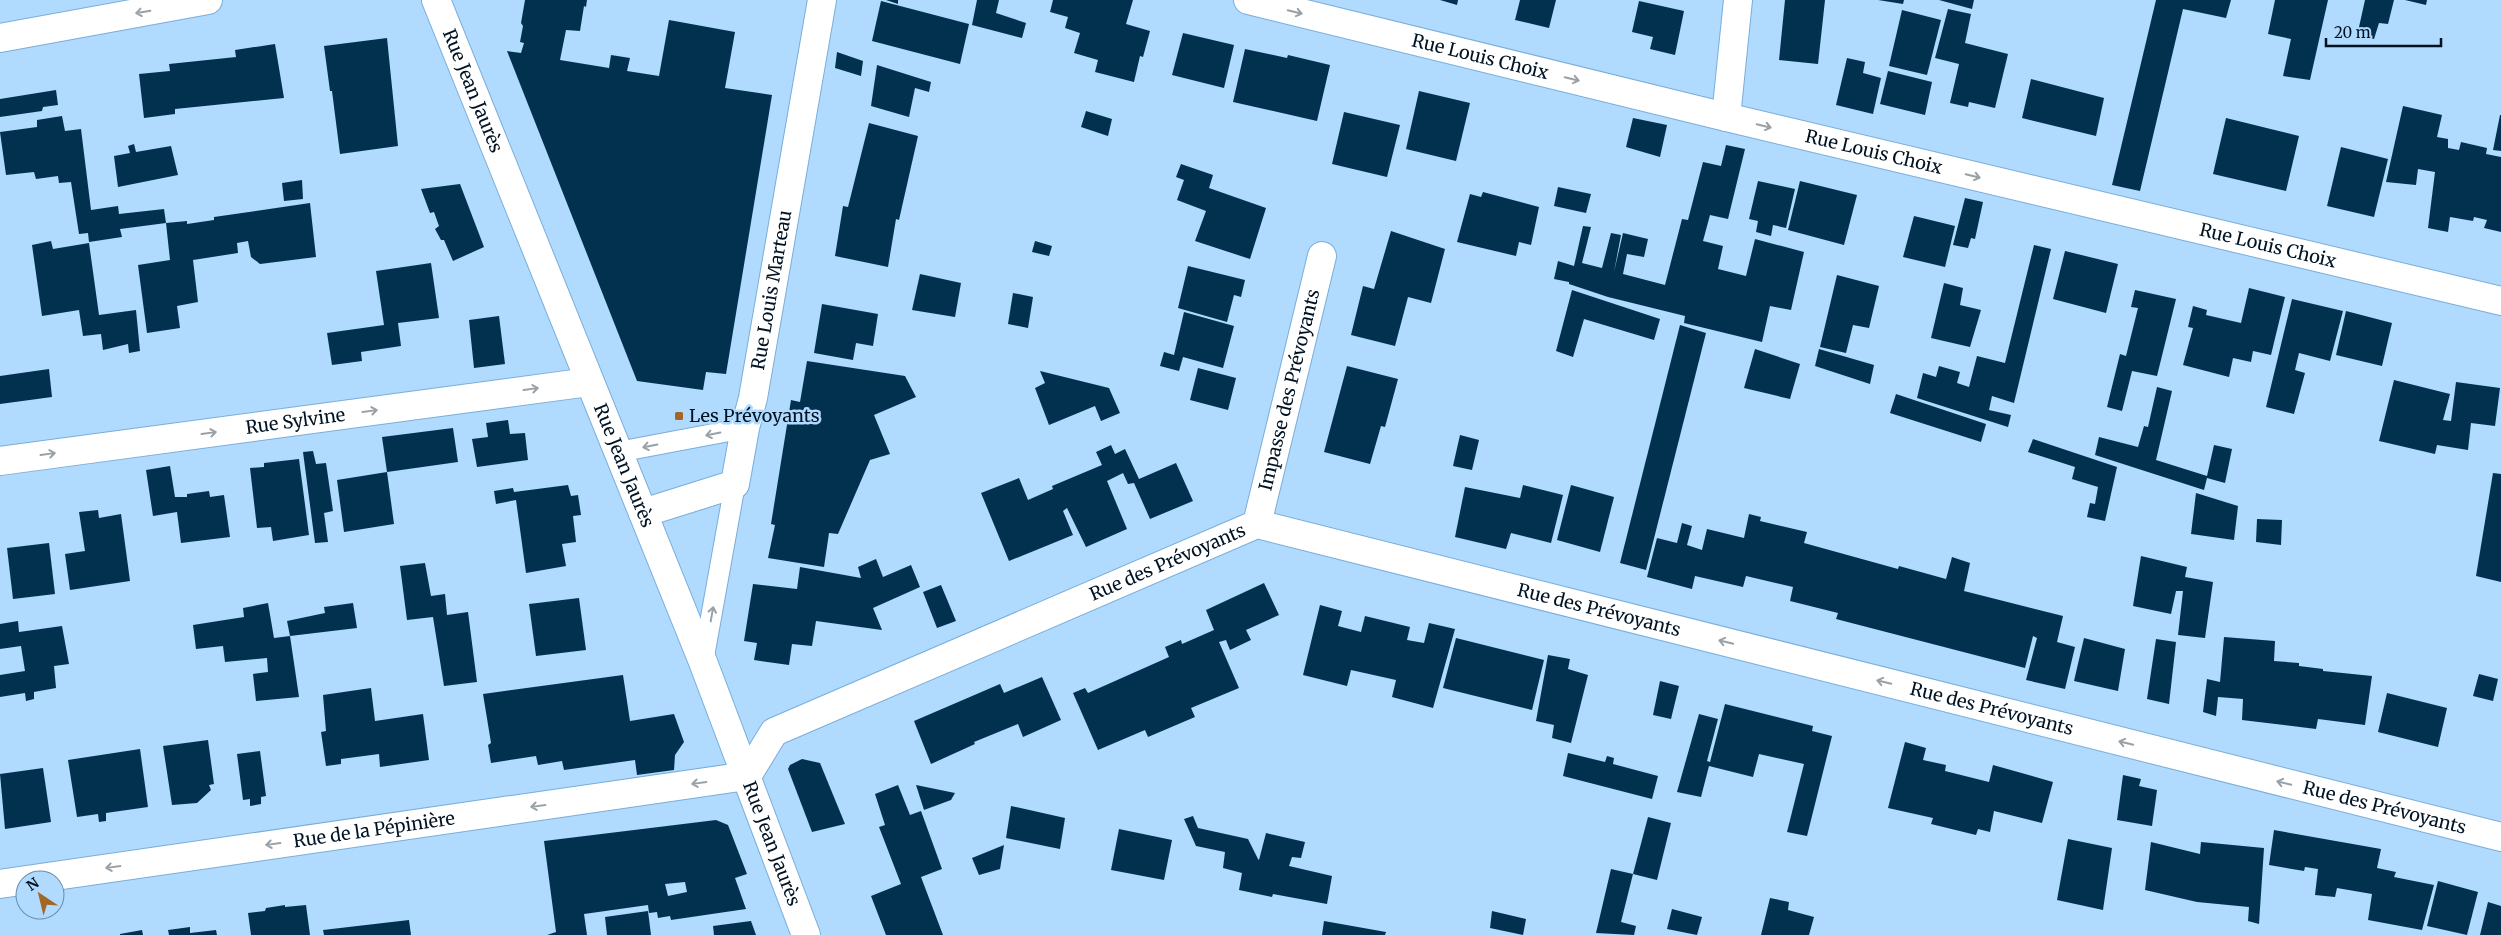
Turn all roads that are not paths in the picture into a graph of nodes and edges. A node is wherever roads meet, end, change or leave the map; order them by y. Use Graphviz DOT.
graph roads {
  1 [pos="208,0"];
  2 [pos="436,0"];
  3 [pos="822,0"];
  4 [pos="1248,0"];
  5 [pos="1738,0"];
  6 [pos="0,38"];
  7 [pos="1726,117"];
  8 [pos="1322,256"];
  9 [pos="2501,301"];
  10 [pos="589,382"];
  11 [pos="745,428"];
  12 [pos="618,452"];
  13 [pos="0,461"];
  14 [pos="735,484"];
  15 [pos="643,513"];
  16 [pos="1257,524"];
  17 [pos="703,662"];
  18 [pos="747,776"];
  19 [pos="2501,837"];
  20 [pos="0,884"];
  21 [pos="806,935"];
  1 -- 6 [label="street, one-way"];
  2 -- 10 [label="street, Rue Jean Jaurès"];
  3 -- 11 [label="street, Rue Louis Marteau"];
  4 -- 7 [label="street, Rue Louis Choix, one-way"];
  5 -- 7 [label="street"];
  7 -- 9 [label="street, Rue Louis Choix, one-way"];
  8 -- 16 [label="street, Impasse des Prévoyants"];
  10 -- 12 [label="street, Rue Jean Jaurès"];
  13 -- 10 [label="street, Rue Sylvine, one-way"];
  11 -- 12 [label="lane, one-way"];
  11 -- 14 [label="street, Rue Louis Marteau"];
  12 -- 15 [label="street, Rue Jean Jaurès"];
  14 -- 15 [label="street"];
  17 -- 14 [label="lane, one-way"];
  15 -- 17 [label="street, Rue Jean Jaurès"];
  16 -- 18 [label="street, Rue des Prévoyants"];
  19 -- 16 [label="street, Rue des Prévoyants, one-way"];
  17 -- 18 [label="street, Rue Jean Jaurès"];
  18 -- 20 [label="street, Rue de la Pépinière, one-way"];
  18 -- 21 [label="street, Rue Jean Jaurès"];
}
